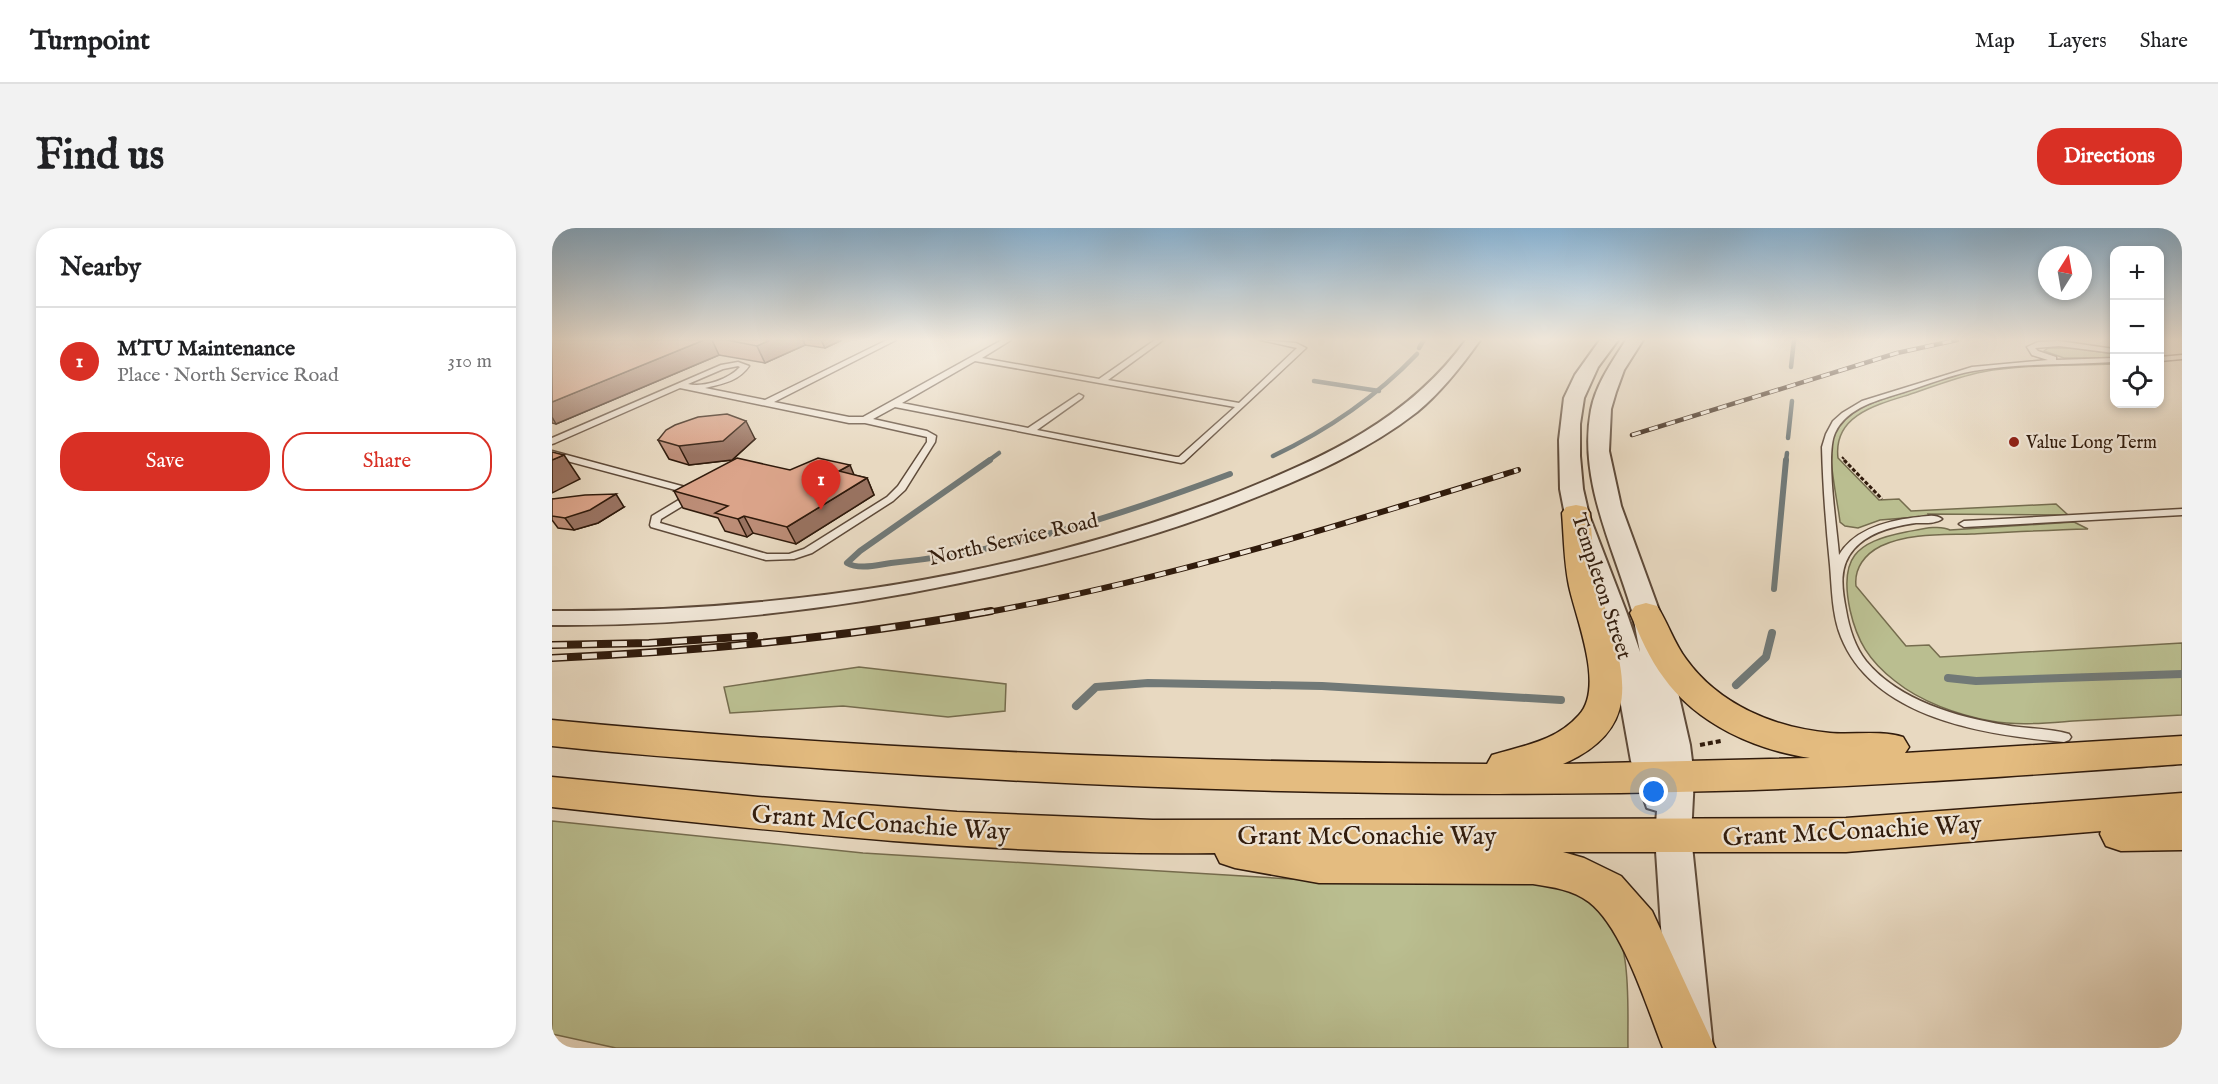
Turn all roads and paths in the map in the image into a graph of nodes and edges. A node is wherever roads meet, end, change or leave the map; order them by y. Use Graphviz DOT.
graph roads {
  1 [pos="696,378"];
  2 [pos="726,378"];
  3 [pos="816,378"];
  4 [pos="941,378"];
  5 [pos="1085,378"];
  6 [pos="1105,378"];
  7 [pos="1270,378"];
  8 [pos="1441,378"];
  9 [pos="1583,378"];
  10 [pos="1611,378"];
  11 [pos="1940,378"];
  12 [pos="1101,381"];
  13 [pos="680,385"];
  14 [pos="691,388"];
  15 [pos="1080,396"];
  16 [pos="766,403"];
  17 [pos="895,404"];
  18 [pos="1241,406"];
  19 [pos="865,420"];
  20 [pos="1029,431"];
  21 [pos="552,441"];
  22 [pos="1841,453"];
  23 [pos="552,454"];
  24 [pos="1882,499"];
  25 [pos="2182,512"];
  26 [pos="1576,513"];
  27 [pos="1961,521"];
  28 [pos="1940,522"];
  29 [pos="1835,574"];
  30 [pos="1646,613"];
  31 [pos="552,618"];
  32 [pos="2182,731"];
  33 [pos="552,733"];
  34 [pos="2064,737"];
  35 [pos="2182,750"];
  36 [pos="1171,775"];
  37 [pos="1664,777"];
  38 [pos="552,792"];
  39 [pos="2182,809"];
  40 [pos="2182,833"];
  41 [pos="1846,835"];
  42 [pos="1673,836"];
  43 [pos="1153,837"];
  44 [pos="1690,1048"];
  1 -- 13 [label="lane"];
  2 -- 14 [label="lane"];
  3 -- 16 [label="lane"];
  4 -- 17 [label="lane"];
  5 -- 12 [label="lane"];
  6 -- 12 [label="lane"];
  7 -- 18 [label="lane"];
  8 -- 31 [label="street, North Service Road"];
  9 -- 26 [label="street, Templeton Street"];
  10 -- 30 [label="street, Templeton Street"];
  11 -- 29 [label="lane"];
  12 -- 18 [label="lane"];
  13 -- 14 [label="lane"];
  13 -- 21 [label="lane"];
  14 -- 16 [label="lane"];
  15 -- 20 [label="lane"];
  16 -- 19 [label="lane"];
  17 -- 19 [label="lane"];
  17 -- 20 [label="lane"];
  18 -- 20 [label="lane"];
  19 -- 23 [label="lane"];
  22 -- 24 [label="path"];
  25 -- 27 [label="lane"];
  26 -- 36 [label="main road"];
  26 -- 37 [label="street, Templeton Street"];
  28 -- 29 [label="lane"];
  29 -- 34 [label="lane"];
  30 -- 34 [label="main road"];
  30 -- 37 [label="street, Templeton Street"];
  32 -- 34 [label="main road"];
  33 -- 36 [label="main road"];
  35 -- 37 [label="main road"];
  36 -- 37 [label="main road"];
  37 -- 42 [label="street, Templeton Street"];
  38 -- 43 [label="main road, Grant McConachie Way"];
  39 -- 41 [label="main road, Grant McConachie Way"];
  40 -- 41 [label="main road"];
  41 -- 42 [label="main road, Grant McConachie Way"];
  42 -- 43 [label="main road, Grant McConachie Way"];
  42 -- 44 [label="street, Templeton Street"];
  43 -- 44 [label="main road"];
}
